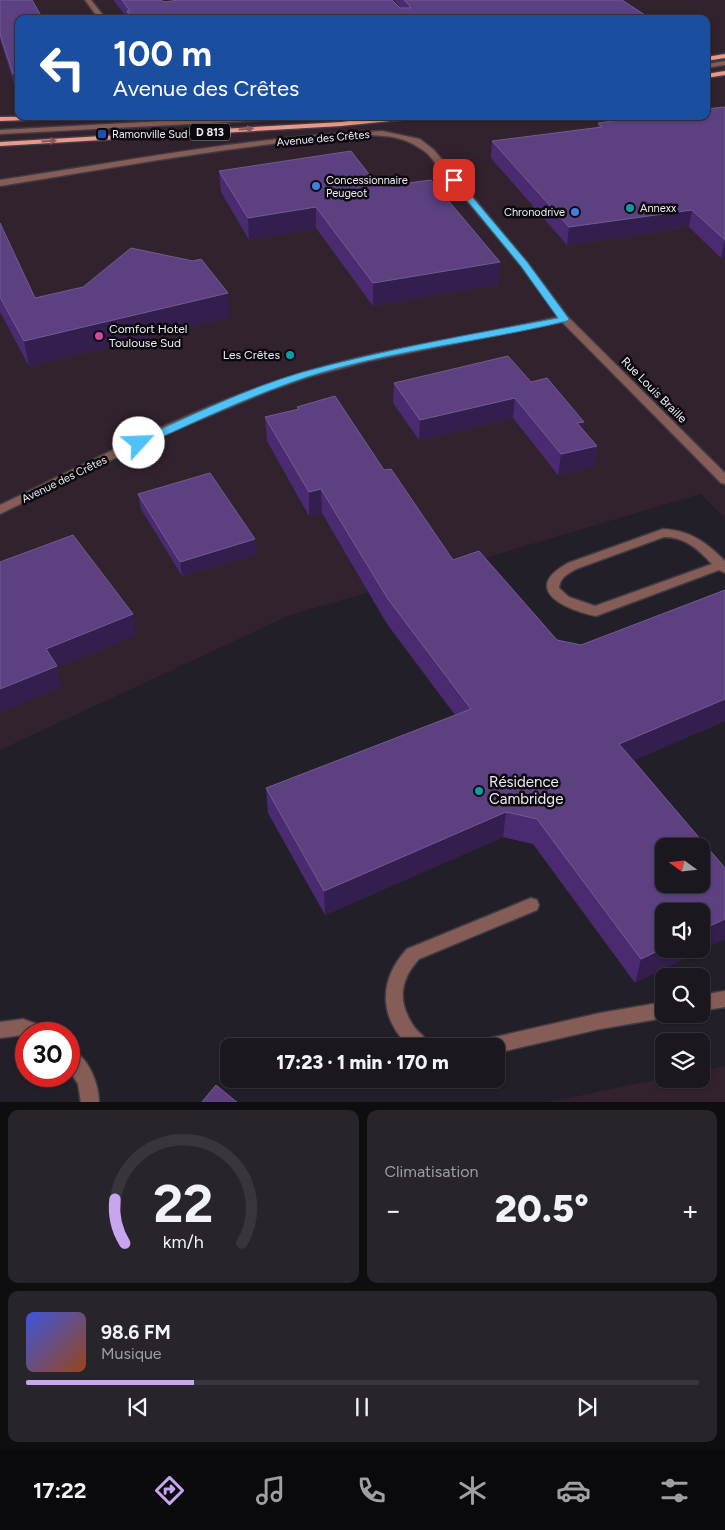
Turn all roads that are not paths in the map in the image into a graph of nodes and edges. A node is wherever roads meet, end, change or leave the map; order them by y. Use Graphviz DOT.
graph roads {
  1 [pos="88,0"];
  2 [pos="100,15"];
  3 [pos="725,56"];
  4 [pos="710,58"];
  5 [pos="725,62"];
  6 [pos="710,65"];
  7 [pos="725,73"];
  8 [pos="710,75"];
  9 [pos="15,118"];
  10 [pos="0,119"];
  11 [pos="226,120"];
  12 [pos="380,120"];
  13 [pos="0,132"];
  14 [pos="0,144"];
  15 [pos="0,183"];
  16 [pos="564,319"];
  17 [pos="725,480"];
  18 [pos="0,510"];
  19 [pos="723,567"];
  20 [pos="531,905"];
  21 [pos="725,999"];
  22 [pos="710,1002"];
  23 [pos="655,1012"];
  24 [pos="15,1028"];
  25 [pos="0,1030"];
  26 [pos="413,1038"];
  27 [pos="505,1043"];
  28 [pos="80,1071"];
  29 [pos="90,1102"];
  1 -- 2 [label="street"];
  3 -- 4 [label="main road"];
  5 -- 6 [label="street"];
  7 -- 8 [label="main road"];
  9 -- 10 [label="main road"];
  11 -- 13 [label="street"];
  14 -- 12 [label="main road, D 813, one-way"];
  15 -- 16 [label="street, Avenue des Crêtes"];
  16 -- 17 [label="street, Rue Louis Braille"];
  16 -- 18 [label="street, Avenue des Crêtes"];
  19 -- 19 [label="street"];
  20 -- 26 [label="street"];
  21 -- 22 [label="street"];
  23 -- 27 [label="street"];
  24 -- 25 [label="street"];
  28 -- 29 [label="street"];
}
